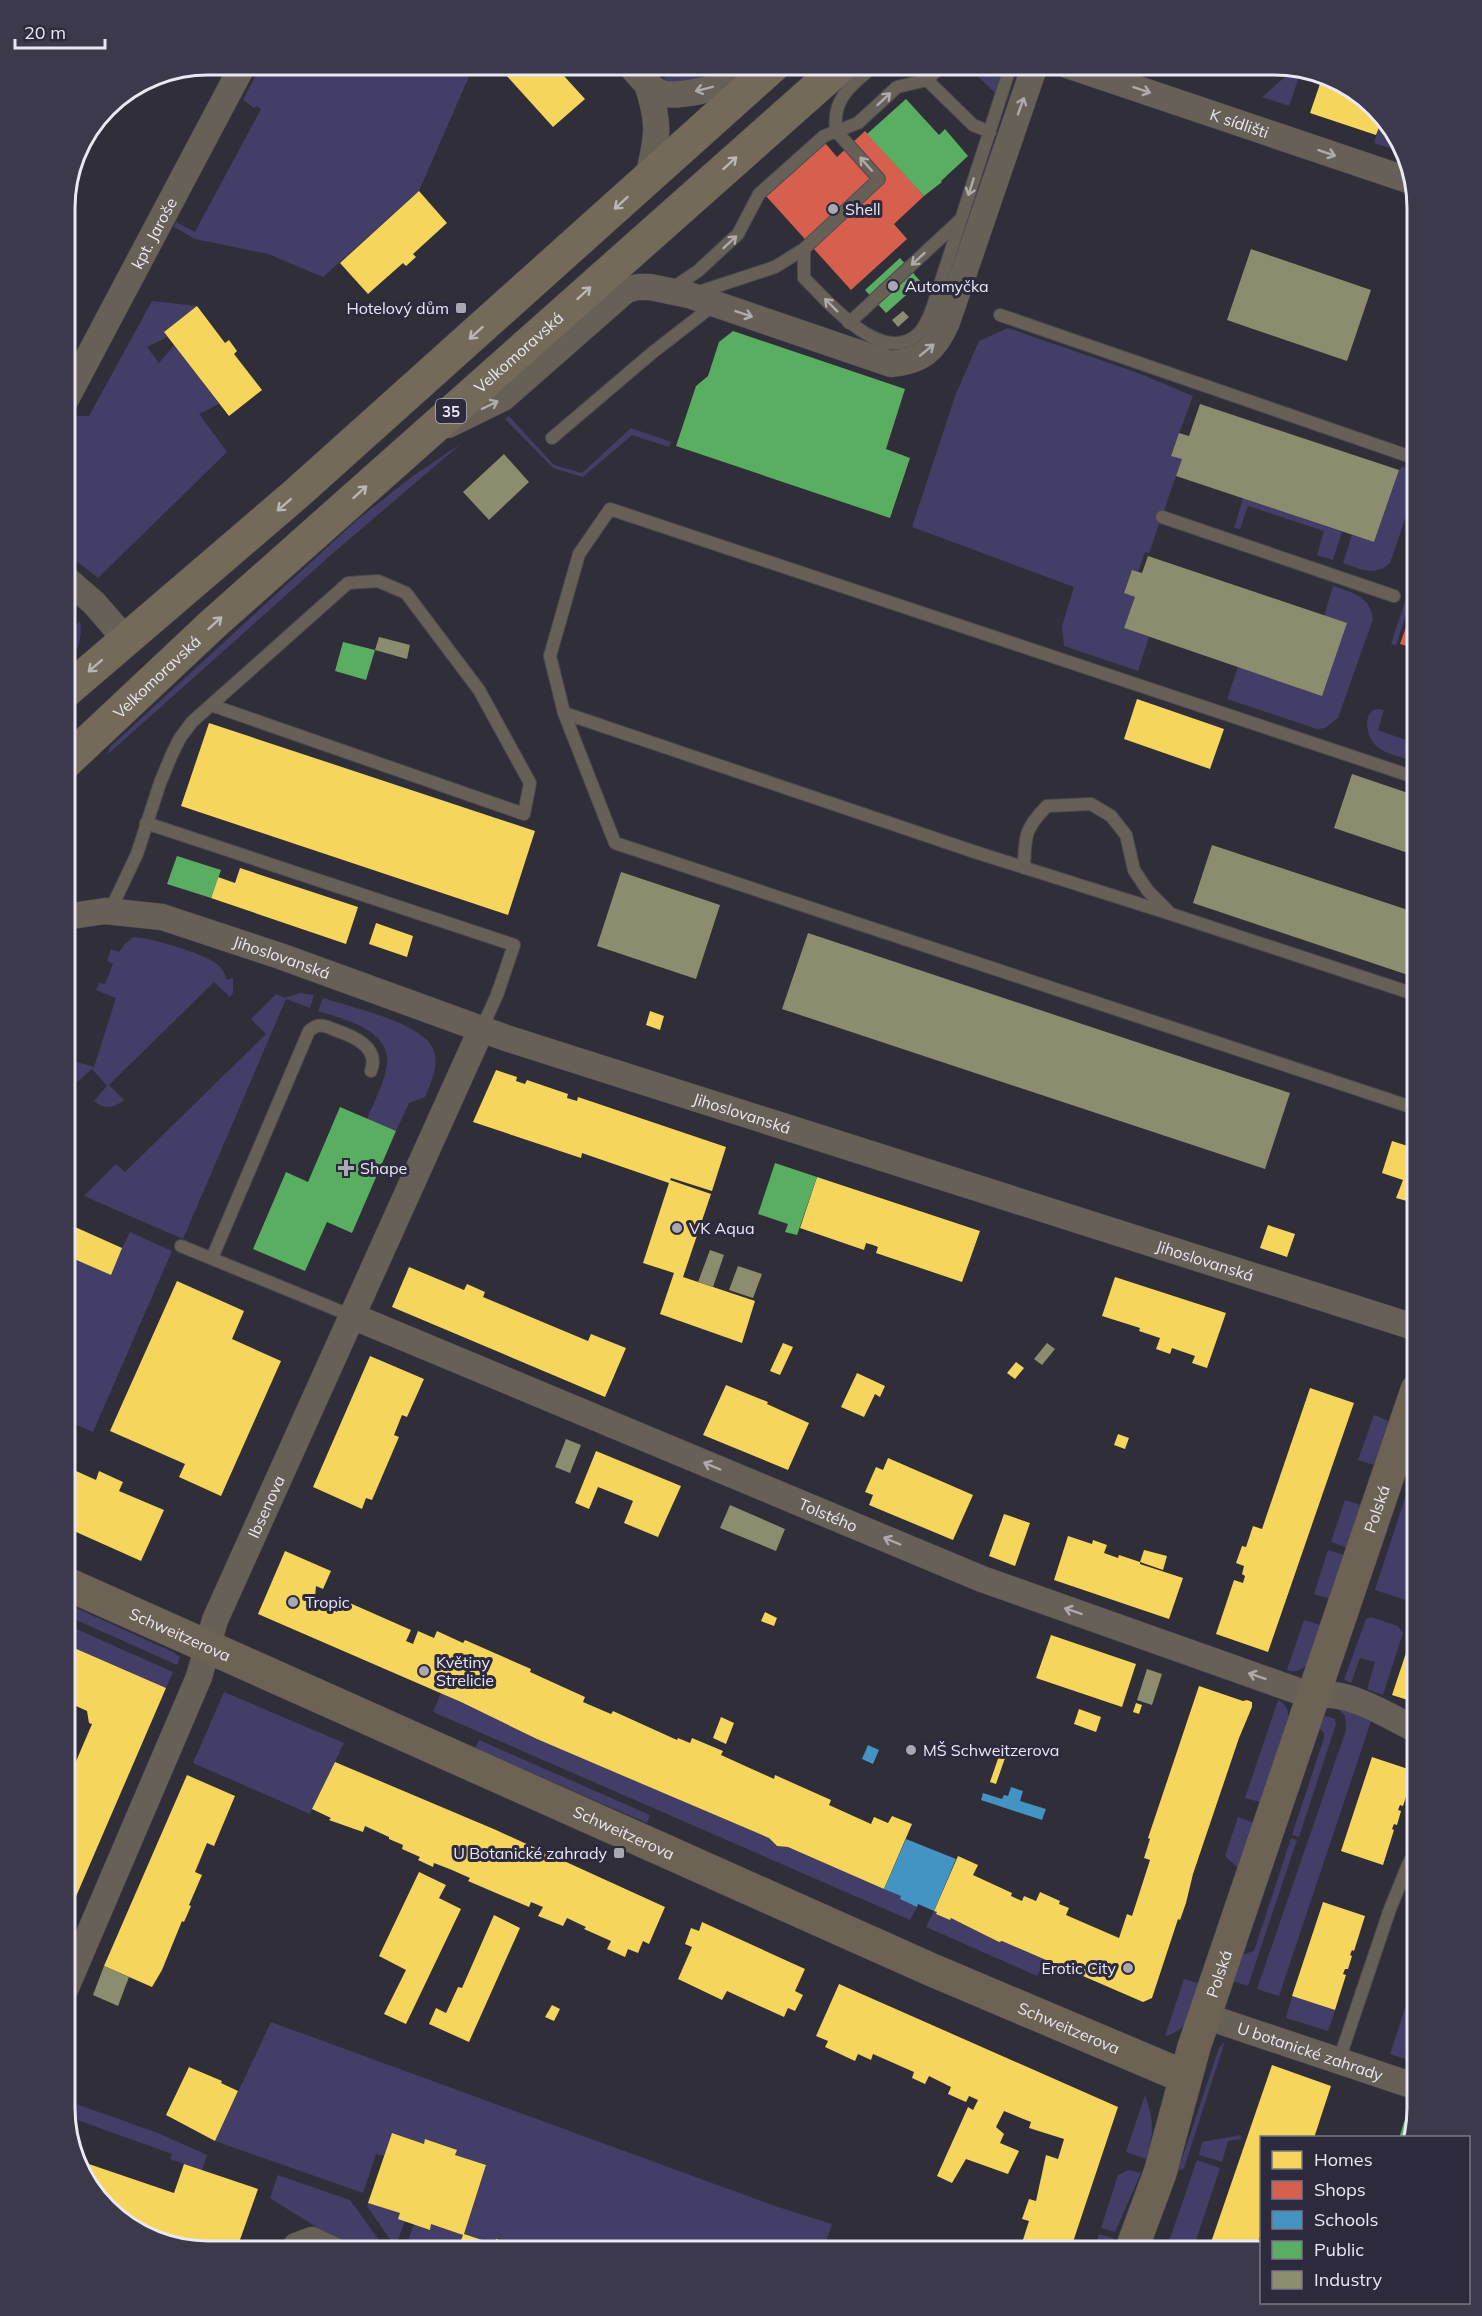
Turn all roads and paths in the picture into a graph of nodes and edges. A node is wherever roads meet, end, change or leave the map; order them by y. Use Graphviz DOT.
graph roads {
  1 [pos="237,75"];
  2 [pos="639,75"];
  3 [pos="749,75"];
  4 [pos="761,75"];
  5 [pos="831,75"];
  6 [pos="864,75"];
  7 [pos="932,75"];
  8 [pos="1009,75"];
  9 [pos="1030,75"];
  10 [pos="1097,75"];
  11 [pos="927,80"];
  12 [pos="647,84"];
  13 [pos="836,130"];
  14 [pos="998,140"];
  15 [pos="648,178"];
  16 [pos="1403,178"];
  17 [pos="961,220"];
  18 [pos="804,249"];
  19 [pos="678,293"];
  20 [pos="715,304"];
  21 [pos="1000,315"];
  22 [pos="849,323"];
  23 [pos="75,383"];
  24 [pos="552,438"];
  25 [pos="419,440"];
  26 [pos="1407,455"];
  27 [pos="1162,517"];
  28 [pos="75,587"];
  29 [pos="1394,596"];
  30 [pos="126,640"];
  31 [pos="75,683"];
  32 [pos="211,705"];
  33 [pos="564,713"];
  34 [pos="75,754"];
  35 [pos="1407,774"];
  36 [pos="146,823"];
  37 [pos="1024,868"];
  38 [pos="110,911"];
  39 [pos="1171,914"];
  40 [pos="75,916"];
  41 [pos="1407,991"];
  42 [pos="481,1030"];
  43 [pos="371,1071"];
  44 [pos="1407,1105"];
  45 [pos="181,1246"];
  46 [pos="212,1258"];
  47 [pos="352,1316"];
  48 [pos="1407,1325"];
  49 [pos="1407,1422"];
  50 [pos="75,1588"];
  51 [pos="207,1647"];
  52 [pos="1312,1696"];
  53 [pos="1407,1724"];
  54 [pos="1407,1866"];
  55 [pos="75,1964"];
  56 [pos="1205,2016"];
  57 [pos="1339,2060"];
  58 [pos="1185,2077"];
  59 [pos="1407,2082"];
  60 [pos="1135,2241"];
  1 -- 23 [label="street, kpt. Jaroše"];
  2 -- 12 [label="street"];
  3 -- 12 [label="street, one-way"];
  4 -- 15 [label="main road, 35"];
  25 -- 5 [label="main road, Velkomoravská / 35, one-way"];
  6 -- 13 [label="lane"];
  7 -- 11 [label="lane"];
  8 -- 14 [label="lane"];
  14 -- 9 [label="street, one-way"];
  10 -- 16 [label="street, K sídlišti, one-way"];
  13 -- 11 [label="lane, one-way"];
  11 -- 14 [label="lane"];
  12 -- 15 [label="street"];
  18 -- 13 [label="lane, one-way"];
  19 -- 13 [label="lane, one-way"];
  14 -- 17 [label="lane, one-way"];
  20 -- 14 [label="street, one-way"];
  15 -- 30 [label="main road, 35, one-way"];
  17 -- 22 [label="lane, one-way"];
  17 -- 22 [label="lane"];
  18 -- 19 [label="lane"];
  22 -- 18 [label="lane, one-way"];
  19 -- 20 [label="street"];
  25 -- 19 [label="street, one-way"];
  20 -- 24 [label="lane"];
  21 -- 26 [label="lane"];
  34 -- 25 [label="main road, Velkomoravská / 35, one-way"];
  27 -- 29 [label="lane"];
  28 -- 30 [label="street"];
  30 -- 31 [label="main road, 35, one-way"];
  32 -- 32 [label="lane"];
  32 -- 36 [label="lane"];
  33 -- 35 [label="lane"];
  33 -- 37 [label="lane"];
  33 -- 44 [label="lane"];
  36 -- 38 [label="lane"];
  36 -- 42 [label="lane"];
  37 -- 39 [label="lane"];
  37 -- 39 [label="lane"];
  38 -- 40 [label="street, Jihoslovanská"];
  38 -- 42 [label="street, Jihoslovanská"];
  39 -- 41 [label="lane"];
  42 -- 47 [label="street, Ibsenova"];
  42 -- 48 [label="street, Jihoslovanská"];
  43 -- 46 [label="lane"];
  45 -- 46 [label="lane"];
  46 -- 47 [label="lane"];
  47 -- 51 [label="street, Ibsenova"];
  52 -- 47 [label="street, Tolstého, one-way"];
  49 -- 52 [label="street, Polská"];
  50 -- 51 [label="street, Schweitzerova"];
  51 -- 55 [label="street, Ibsenova"];
  51 -- 58 [label="street, Schweitzerova"];
  52 -- 53 [label="street"];
  52 -- 56 [label="street, Polská"];
  54 -- 57 [label="lane"];
  56 -- 57 [label="street, U botanické zahrady"];
  56 -- 58 [label="street, Polská"];
  57 -- 59 [label="street, U botanické zahrady"];
  58 -- 60 [label="street, Polská"];
}
